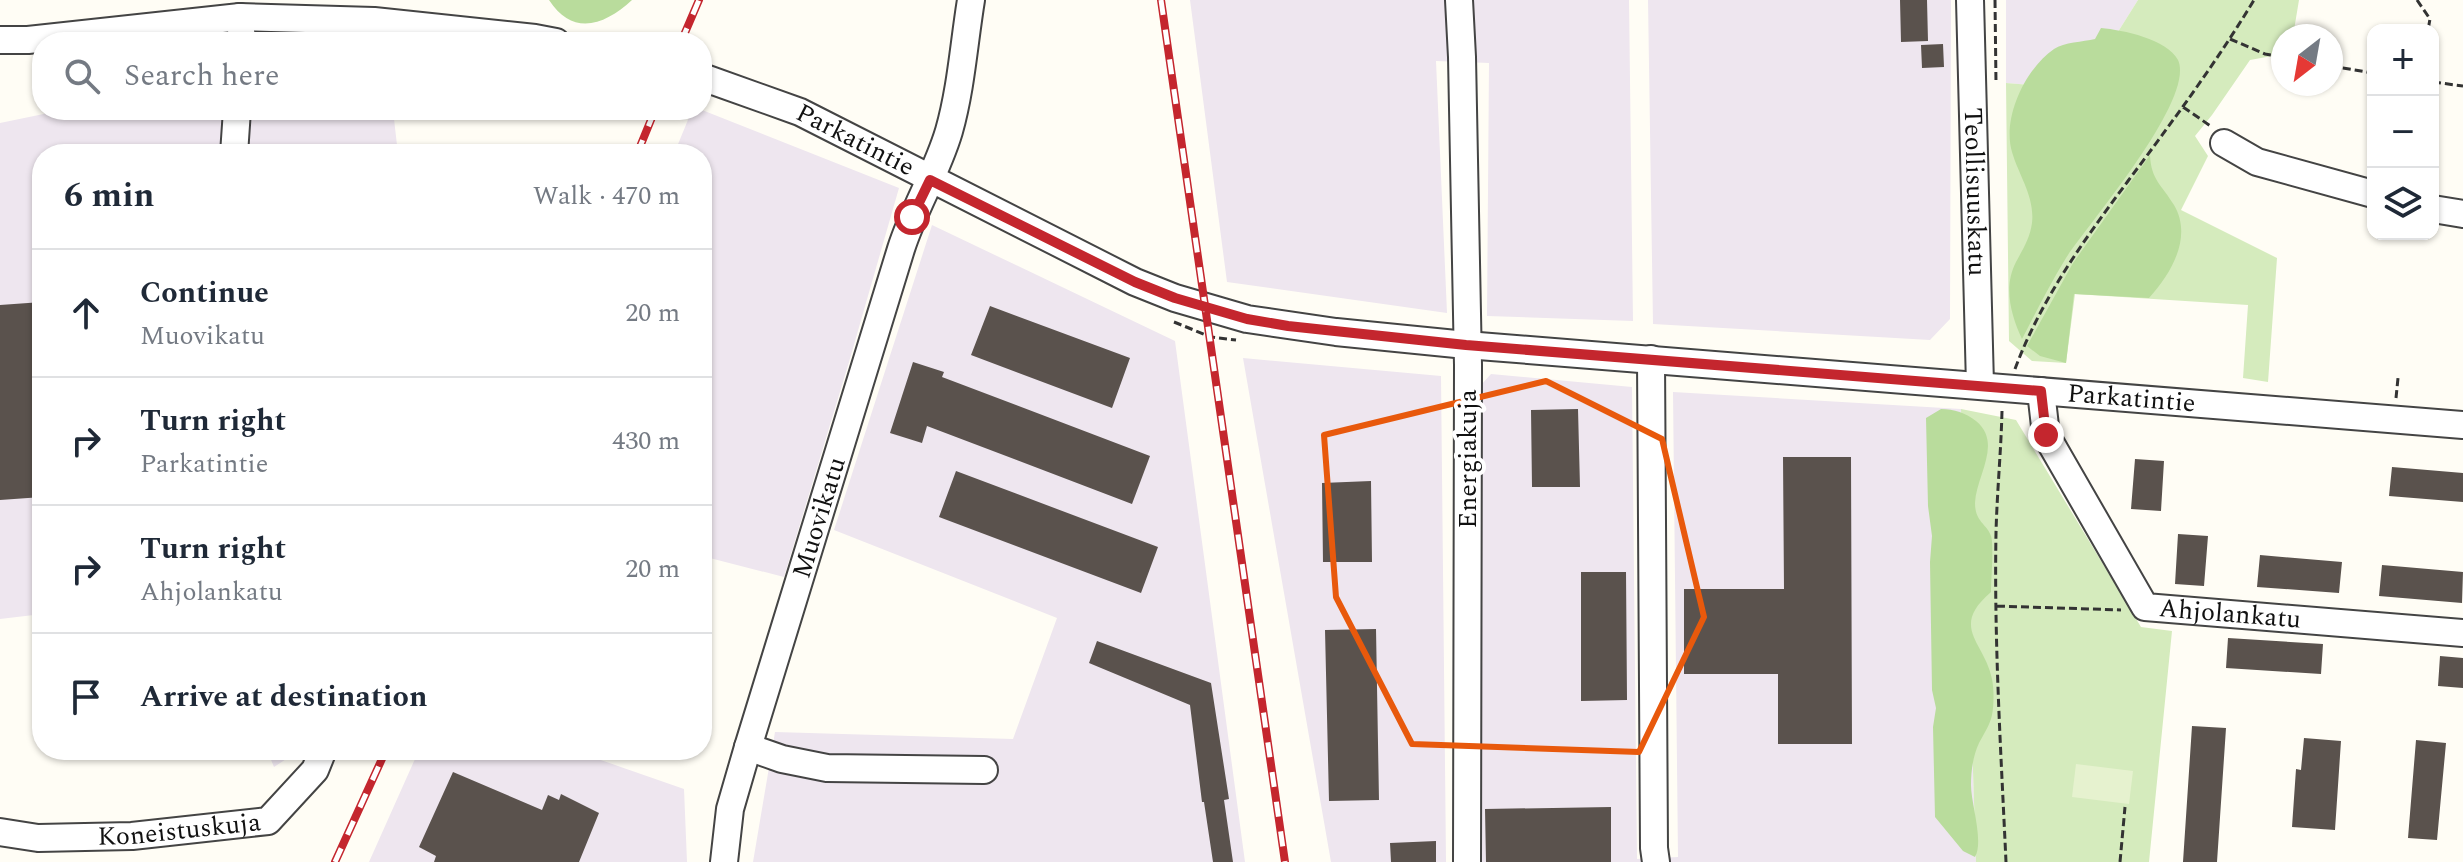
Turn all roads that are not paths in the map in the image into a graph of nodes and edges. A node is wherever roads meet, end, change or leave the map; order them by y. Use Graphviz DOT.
graph roads {
  1 [pos="971,0"];
  2 [pos="1459,0"];
  3 [pos="1970,0"];
  4 [pos="241,30"];
  5 [pos="198,32"];
  6 [pos="478,32"];
  7 [pos="0,40"];
  8 [pos="32,40"];
  9 [pos="712,81"];
  10 [pos="236,120"];
  11 [pos="2224,143"];
  12 [pos="235,144"];
  13 [pos="930,180"];
  14 [pos="2367,192"];
  15 [pos="2439,210"];
  16 [pos="2463,214"];
  17 [pos="1466,345"];
  18 [pos="1651,359"];
  19 [pos="1980,385"];
  20 [pos="2041,391"];
  21 [pos="2463,425"];
  22 [pos="2463,633"];
  23 [pos="748,747"];
  24 [pos="319,760"];
  25 [pos="984,770"];
  26 [pos="0,832"];
  27 [pos="724,862"];
  28 [pos="1467,862"];
  29 [pos="1656,862"];
  1 -- 13 [label="street, Muovikatu"];
  2 -- 17 [label="street, Energiakuja"];
  3 -- 19 [label="street, Teollisuuskatu"];
  4 -- 5 [label="street"];
  4 -- 6 [label="street"];
  7 -- 8 [label="street"];
  9 -- 13 [label="street, Parkatintie"];
  10 -- 12 [label="street"];
  11 -- 14 [label="street"];
  13 -- 17 [label="street, Parkatintie"];
  13 -- 23 [label="street, Muovikatu"];
  15 -- 16 [label="street"];
  17 -- 18 [label="street, Parkatintie"];
  17 -- 28 [label="street, Energiakuja"];
  18 -- 19 [label="street, Parkatintie"];
  18 -- 29 [label="street"];
  19 -- 20 [label="street, Parkatintie"];
  20 -- 21 [label="street, Parkatintie"];
  20 -- 22 [label="street, Ahjolankatu"];
  23 -- 25 [label="street"];
  23 -- 27 [label="street, Muovikatu"];
  24 -- 26 [label="street, Koneistuskuja"];
}
